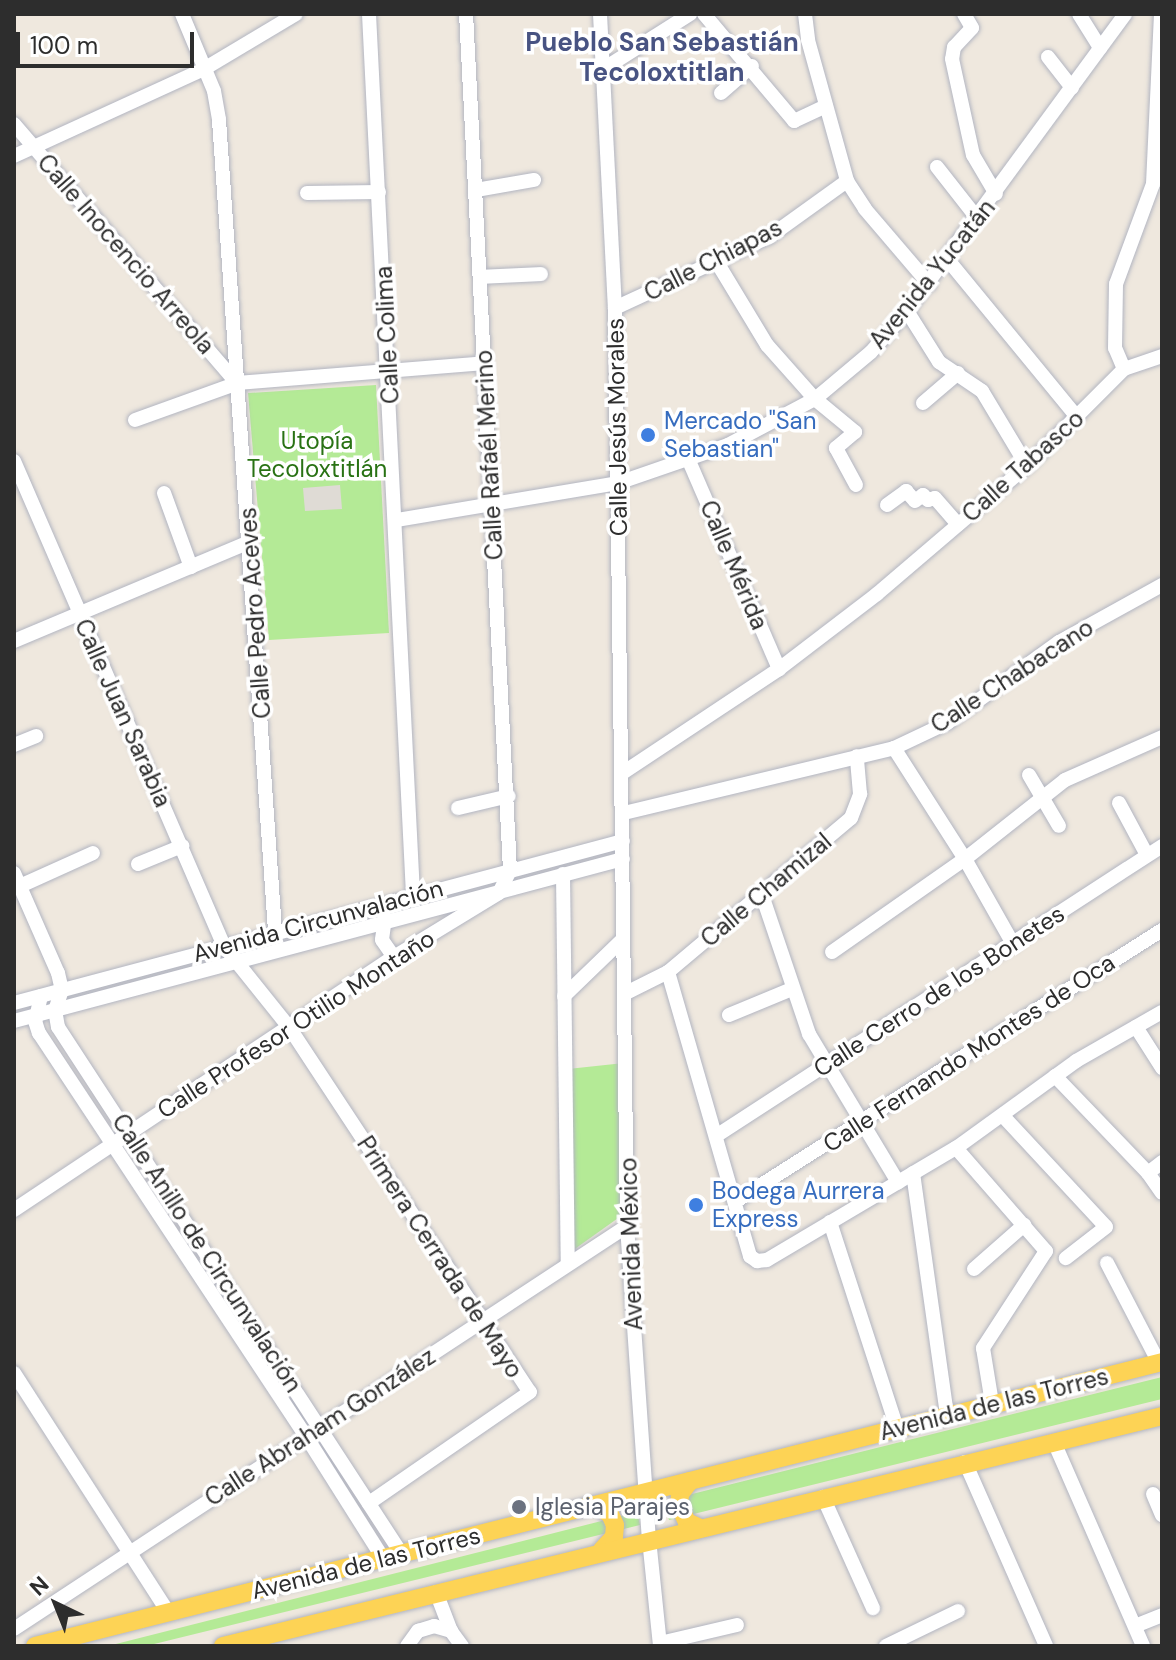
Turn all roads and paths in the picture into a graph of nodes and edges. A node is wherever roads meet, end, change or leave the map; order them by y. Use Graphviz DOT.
graph roads {
  1 [pos="182,14"];
  2 [pos="296,14"];
  3 [pos="369,14"];
  4 [pos="466,14"];
  5 [pos="600,14"];
  6 [pos="690,14"];
  7 [pos="704,14"];
  8 [pos="805,14"];
  9 [pos="964,14"];
  10 [pos="1079,14"];
  11 [pos="1125,14"];
  12 [pos="1161,14"];
  13 [pos="1100,48"];
  14 [pos="1048,57"];
  15 [pos="752,66"];
  16 [pos="605,68"];
  17 [pos="204,69"];
  18 [pos="1072,88"];
  19 [pos="1160,88"];
  20 [pos="721,93"];
  21 [pos="826,106"];
  22 [pos="14,124"];
  23 [pos="34,147"];
  24 [pos="14,156"];
  25 [pos="937,167"];
  26 [pos="534,180"];
  27 [pos="847,181"];
  28 [pos="476,190"];
  29 [pos="379,192"];
  30 [pos="307,193"];
  31 [pos="996,194"];
  32 [pos="977,218"];
  33 [pos="948,260"];
  34 [pos="718,264"];
  35 [pos="541,274"];
  36 [pos="480,277"];
  37 [pos="929,284"];
  38 [pos="615,308"];
  39 [pos="907,311"];
  40 [pos="1161,358"];
  41 [pos="484,363"];
  42 [pos="1124,369"];
  43 [pos="389,373"];
  44 [pos="958,373"];
  45 [pos="238,383"];
  46 [pos="815,399"];
  47 [pos="923,403"];
  48 [pos="1077,417"];
  49 [pos="135,420"];
  50 [pos="14,461"];
  51 [pos="689,461"];
  52 [pos="1027,466"];
  53 [pos="618,483"];
  54 [pos="856,485"];
  55 [pos="164,493"];
  56 [pos="492,505"];
  57 [pos="887,505"];
  58 [pos="397,520"];
  59 [pos="958,524"];
  60 [pos="250,542"];
  61 [pos="191,567"];
  62 [pos="1162,585"];
  63 [pos="80,614"];
  64 [pos="14,641"];
  65 [pos="779,669"];
  66 [pos="36,736"];
  67 [pos="1162,737"];
  68 [pos="14,745"];
  69 [pos="894,748"];
  70 [pos="857,756"];
  71 [pos="624,772"];
  72 [pos="1029,775"];
  73 [pos="509,796"];
  74 [pos="1042,796"];
  75 [pos="1119,803"];
  76 [pos="458,808"];
  77 [pos="624,813"];
  78 [pos="1059,826"];
  79 [pos="623,841"];
  80 [pos="182,846"];
  81 [pos="1162,846"];
  82 [pos="93,853"];
  83 [pos="1147,855"];
  84 [pos="623,859"];
  85 [pos="965,859"];
  86 [pos="138,864"];
  87 [pos="510,870"];
  88 [pos="563,874"];
  89 [pos="17,880"];
  90 [pos="499,893"];
  91 [pos="762,895"];
  92 [pos="413,896"];
  93 [pos="386,904"];
  94 [pos="385,924"];
  95 [pos="1162,930"];
  96 [pos="275,931"];
  97 [pos="623,939"];
  98 [pos="1013,944"];
  99 [pos="224,946"];
  100 [pos="832,952"];
  101 [pos="394,957"];
  102 [pos="239,961"];
  103 [pos="668,972"];
  104 [pos="792,989"];
  105 [pos="62,990"];
  106 [pos="626,993"];
  107 [pos="41,996"];
  108 [pos="564,996"];
  109 [pos="14,1003"];
  110 [pos="55,1010"];
  111 [pos="1162,1012"];
  112 [pos="36,1015"];
  113 [pos="729,1015"];
  114 [pos="14,1021"];
  115 [pos="289,1027"];
  116 [pos="1136,1027"];
  117 [pos="827,1065"];
  118 [pos="1162,1068"];
  119 [pos="1055,1076"];
  120 [pos="1003,1116"];
  121 [pos="862,1122"];
  122 [pos="128,1133"];
  123 [pos="716,1136"];
  124 [pos="113,1143"];
  125 [pos="956,1148"];
  126 [pos="1162,1162"];
  127 [pos="913,1173"];
  128 [pos="1148,1173"];
  129 [pos="898,1182"];
  130 [pos="1162,1193"];
  131 [pos="736,1201"];
  132 [pos="14,1210"];
  133 [pos="830,1222"];
  134 [pos="1024,1225"];
  135 [pos="627,1226"];
  136 [pos="1066,1258"];
  137 [pos="1107,1263"];
  138 [pos="568,1264"];
  139 [pos="974,1269"];
  140 [pos="480,1321"];
  141 [pos="1161,1362"];
  142 [pos="14,1373"];
  143 [pos="992,1403"];
  144 [pos="947,1414"];
  145 [pos="1162,1416"];
  146 [pos="323,1428"];
  147 [pos="897,1428"];
  148 [pos="307,1438"];
  149 [pos="1054,1442"];
  150 [pos="965,1462"];
  151 [pos="690,1481"];
  152 [pos="645,1493"];
  153 [pos="1153,1494"];
  154 [pos="823,1497"];
  155 [pos="369,1503"];
  156 [pos="595,1505"];
  157 [pos="1162,1515"];
  158 [pos="698,1527"];
  159 [pos="649,1539"];
  160 [pos="602,1550"];
  161 [pos="129,1551"];
  162 [pos="392,1556"];
  163 [pos="436,1592"];
  164 [pos="873,1608"];
  165 [pos="958,1611"];
  166 [pos="168,1612"];
  167 [pos="1162,1615"];
  168 [pos="737,1625"];
  169 [pos="1135,1626"];
  170 [pos="14,1629"];
  171 [pos="451,1631"];
  172 [pos="660,1645"];
  173 [pos="1138,1645"];
  174 [pos="35,1646"];
  175 [pos="223,1646"];
  176 [pos="407,1646"];
  177 [pos="462,1646"];
  178 [pos="886,1646"];
  179 [pos="1046,1646"];
  1 -- 17 [label="street, Calle Pedro Aceves"];
  2 -- 17 [label="street"];
  3 -- 29 [label="street, Calle Colima"];
  4 -- 28 [label="street, Calle Rafaél Merino"];
  5 -- 16 [label="street, Calle Jesús Morales"];
  6 -- 16 [label="street"];
  7 -- 15 [label="street"];
  8 -- 21 [label="street"];
  9 -- 31 [label="street"];
  10 -- 13 [label="street"];
  11 -- 13 [label="street, Avenida Yucatán"];
  12 -- 19 [label="street"];
  13 -- 18 [label="street, Avenida Yucatán"];
  14 -- 18 [label="street"];
  15 -- 20 [label="street"];
  15 -- 21 [label="street"];
  16 -- 38 [label="street, Calle Jesús Morales"];
  17 -- 23 [label="street"];
  17 -- 45 [label="street, Calle Pedro Aceves"];
  18 -- 31 [label="street, Avenida Yucatán"];
  19 -- 42 [label="street"];
  21 -- 27 [label="street"];
  22 -- 23 [label="street, Calle Inocencio Arreola"];
  23 -- 24 [label="street"];
  23 -- 45 [label="street, Calle Inocencio Arreola"];
  25 -- 32 [label="street"];
  26 -- 28 [label="street"];
  27 -- 34 [label="street, Calle Chiapas"];
  27 -- 37 [label="street"];
  28 -- 36 [label="street, Calle Rafaél Merino"];
  29 -- 30 [label="street"];
  29 -- 43 [label="street, Calle Colima"];
  31 -- 32 [label="street, Avenida Yucatán"];
  32 -- 33 [label="street, Avenida Yucatán"];
  33 -- 37 [label="street, Avenida Yucatán"];
  33 -- 48 [label="street"];
  34 -- 38 [label="street, Calle Chiapas"];
  34 -- 46 [label="street"];
  35 -- 36 [label="street"];
  36 -- 41 [label="street, Calle Rafaél Merino"];
  37 -- 39 [label="street, Avenida Yucatán"];
  38 -- 53 [label="street, Calle Jesús Morales"];
  39 -- 44 [label="street"];
  39 -- 46 [label="street, Avenida Yucatán"];
  40 -- 42 [label="street"];
  41 -- 43 [label="street"];
  41 -- 56 [label="street, Calle Rafaél Merino"];
  42 -- 48 [label="street, Calle Tabasco"];
  43 -- 45 [label="street"];
  43 -- 58 [label="street, Calle Colima"];
  44 -- 47 [label="street"];
  44 -- 52 [label="street"];
  45 -- 49 [label="street"];
  45 -- 60 [label="street, Calle Pedro Aceves"];
  46 -- 51 [label="street, Avenida Yucatán"];
  46 -- 54 [label="street"];
  48 -- 52 [label="street, Calle Tabasco"];
  50 -- 63 [label="street, Calle Juan Sarabia"];
  51 -- 53 [label="street, Avenida Yucatán"];
  51 -- 65 [label="street, Calle Mérida"];
  52 -- 59 [label="street, Calle Tabasco"];
  53 -- 56 [label="street, Avenida Yucatán"];
  53 -- 71 [label="street, Calle Jesús Morales"];
  55 -- 61 [label="street"];
  56 -- 58 [label="street, Avenida Yucatán"];
  56 -- 73 [label="street, Calle Rafaél Merino"];
  57 -- 59 [label="street"];
  58 -- 92 [label="street, Calle Colima"];
  59 -- 65 [label="street, Calle Tabasco"];
  60 -- 61 [label="street"];
  60 -- 96 [label="street, Calle Pedro Aceves"];
  61 -- 63 [label="street"];
  62 -- 69 [label="street, Calle Chabacano"];
  63 -- 64 [label="street"];
  63 -- 80 [label="street, Calle Juan Sarabia"];
  65 -- 71 [label="street, Calle Tabasco"];
  66 -- 68 [label="street"];
  67 -- 74 [label="street"];
  69 -- 70 [label="street, Calle Chabacano"];
  69 -- 85 [label="street"];
  70 -- 77 [label="street, Calle Chabacano"];
  70 -- 91 [label="street, Calle Chamizal"];
  71 -- 77 [label="street, Calle Jesús Morales"];
  72 -- 74 [label="street"];
  73 -- 76 [label="street"];
  73 -- 87 [label="street, Calle Rafaél Merino"];
  74 -- 78 [label="street"];
  74 -- 85 [label="street"];
  75 -- 83 [label="street"];
  77 -- 79 [label="street, Calle Jesús Morales"];
  79 -- 84 [label="street, Avenida México"];
  79 -- 87 [label="street, Avenida Circunvalación"];
  80 -- 86 [label="street"];
  80 -- 99 [label="street, Calle Juan Sarabia"];
  81 -- 83 [label="street, Calle Cerro de los Bonetes"];
  82 -- 89 [label="street"];
  83 -- 98 [label="street, Calle Cerro de los Bonetes"];
  84 -- 88 [label="street, Avenida Circunvalación"];
  84 -- 97 [label="street, Avenida México"];
  85 -- 98 [label="street"];
  85 -- 100 [label="street"];
  87 -- 90 [label="street, Calle Rafaél Merino"];
  87 -- 92 [label="street, Avenida Circunvalación"];
  88 -- 90 [label="street, Avenida Circunvalación"];
  88 -- 108 [label="street"];
  89 -- 105 [label="street"];
  90 -- 94 [label="street, Avenida Circunvalación"];
  90 -- 101 [label="street, Calle Profesor Otilio Montaño"];
  91 -- 103 [label="street, Calle Chamizal"];
  91 -- 104 [label="street"];
  92 -- 93 [label="street, Avenida Circunvalación"];
  93 -- 94 [label="street"];
  93 -- 96 [label="street, Avenida Circunvalación"];
  94 -- 101 [label="street"];
  94 -- 102 [label="street, Avenida Circunvalación"];
  95 -- 121 [label="street, Calle Fernando Montes de Oca"];
  96 -- 99 [label="street, Avenida Circunvalación"];
  97 -- 106 [label="street, Avenida México"];
  97 -- 108 [label="street"];
  98 -- 117 [label="street, Calle Cerro de los Bonetes"];
  99 -- 102 [label="street, Calle Juan Sarabia"];
  99 -- 105 [label="street, Avenida Circunvalación"];
  101 -- 115 [label="street, Calle Profesor Otilio Montaño"];
  102 -- 110 [label="street, Avenida Circunvalación"];
  102 -- 115 [label="street, Primera Cerrada de Mayo"];
  103 -- 106 [label="street, Calle Chamizal"];
  103 -- 123 [label="street"];
  104 -- 113 [label="street"];
  104 -- 117 [label="street"];
  105 -- 107 [label="street, Avenida Circunvalación"];
  105 -- 110 [label="street"];
  106 -- 135 [label="street, Avenida México"];
  107 -- 109 [label="street, Avenida Circunvalación"];
  107 -- 112 [label="street"];
  108 -- 138 [label="street"];
  110 -- 112 [label="street, Avenida Circunvalación"];
  110 -- 122 [label="street, Calle Anillo de Circunvalación"];
  111 -- 116 [label="street"];
  112 -- 114 [label="street, Avenida Circunvalación"];
  112 -- 124 [label="street, Calle Anillo de Circunvalación"];
  115 -- 122 [label="street, Calle Profesor Otilio Montaño"];
  115 -- 140 [label="street, Primera Cerrada de Mayo"];
  116 -- 118 [label="street"];
  116 -- 119 [label="street"];
  117 -- 121 [label="street"];
  117 -- 123 [label="street, Calle Cerro de los Bonetes"];
  119 -- 120 [label="street"];
  119 -- 128 [label="street"];
  120 -- 125 [label="street"];
  120 -- 136 [label="street"];
  121 -- 129 [label="street"];
  121 -- 131 [label="street, Calle Fernando Montes de Oca"];
  122 -- 124 [label="street, Calle Profesor Otilio Montaño"];
  122 -- 146 [label="street, Calle Anillo de Circunvalación"];
  123 -- 131 [label="street"];
  124 -- 132 [label="street, Calle Profesor Otilio Montaño"];
  124 -- 148 [label="street, Calle Anillo de Circunvalación"];
  125 -- 127 [label="street"];
  125 -- 134 [label="street"];
  126 -- 128 [label="street"];
  127 -- 129 [label="street"];
  127 -- 144 [label="street"];
  128 -- 130 [label="street"];
  129 -- 133 [label="street"];
  131 -- 133 [label="street"];
  133 -- 147 [label="street"];
  134 -- 139 [label="street"];
  134 -- 143 [label="street"];
  135 -- 138 [label="street, Calle Abraham González"];
  135 -- 152 [label="street, Avenida México"];
  137 -- 141 [label="street"];
  138 -- 140 [label="street, Calle Abraham González"];
  140 -- 146 [label="street, Calle Abraham González"];
  140 -- 155 [label="street, Primera Cerrada de Mayo"];
  141 -- 143 [label="main road, Avenida de las Torres"];
  142 -- 161 [label="street"];
  143 -- 144 [label="main road, Avenida de las Torres"];
  144 -- 147 [label="main road, Avenida de las Torres"];
  145 -- 149 [label="main road, Avenida de las Torres"];
  146 -- 148 [label="street, Calle Abraham González"];
  146 -- 155 [label="street, Calle Anillo de Circunvalación"];
  147 -- 151 [label="main road, Avenida de las Torres"];
  148 -- 161 [label="street, Calle Abraham González"];
  148 -- 162 [label="street, Calle Anillo de Circunvalación"];
  149 -- 150 [label="main road, Avenida de las Torres"];
  149 -- 169 [label="street"];
  150 -- 154 [label="main road, Avenida de las Torres"];
  150 -- 179 [label="street"];
  151 -- 152 [label="main road, Avenida de las Torres"];
  151 -- 158 [label="main road"];
  152 -- 156 [label="main road, Avenida de las Torres"];
  152 -- 159 [label="street, Avenida México"];
  153 -- 157 [label="street"];
  154 -- 158 [label="main road, Avenida de las Torres"];
  154 -- 164 [label="street"];
  155 -- 162 [label="street, Calle Anillo de Circunvalación"];
  156 -- 160 [label="main road"];
  156 -- 162 [label="main road, Avenida de las Torres"];
  158 -- 159 [label="main road, Avenida de las Torres"];
  159 -- 160 [label="main road, Avenida de las Torres"];
  159 -- 172 [label="street, Avenida México"];
  160 -- 163 [label="main road, Avenida de las Torres"];
  161 -- 166 [label="street"];
  161 -- 170 [label="street, Calle Abraham González"];
  162 -- 166 [label="main road, Avenida de las Torres"];
  163 -- 171 [label="street"];
  163 -- 175 [label="main road, Avenida de las Torres"];
  165 -- 178 [label="street"];
  166 -- 174 [label="main road, Avenida de las Torres"];
  167 -- 169 [label="street"];
  168 -- 172 [label="street"];
  169 -- 173 [label="street"];
  171 -- 176 [label="street"];
  171 -- 177 [label="street"];
}
